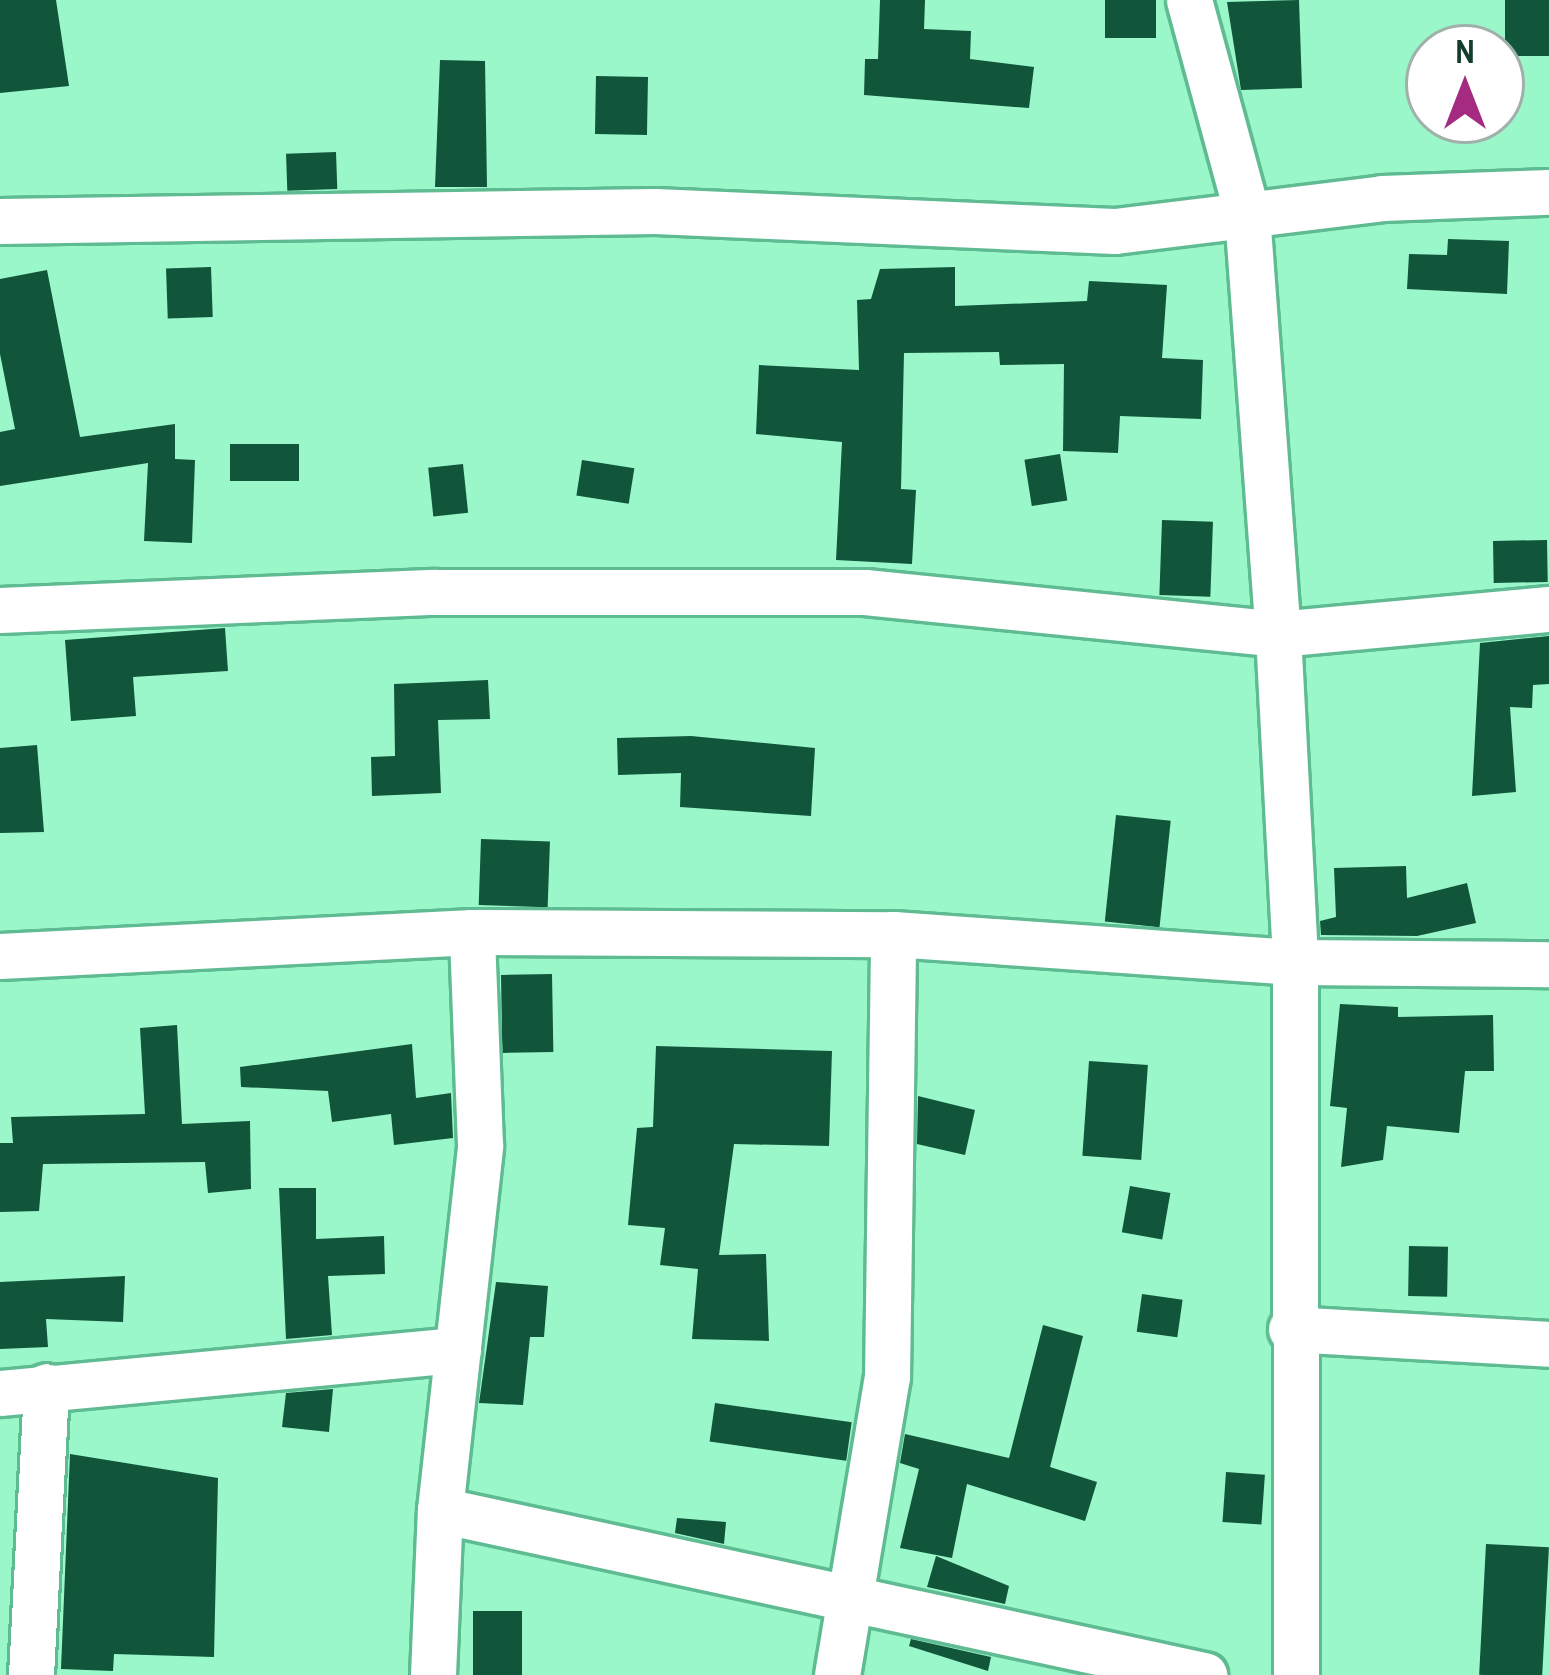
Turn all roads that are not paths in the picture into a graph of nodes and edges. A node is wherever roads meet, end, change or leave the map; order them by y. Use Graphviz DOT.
graph roads {
  1 [pos="1189,0"];
  2 [pos="1549,192"];
  3 [pos="1247,214"];
  4 [pos="0,221"];
  5 [pos="1549,609"];
  6 [pos="0,610"];
  7 [pos="1278,634"];
  8 [pos="472,932"];
  9 [pos="892,934"];
  10 [pos="0,956"];
  11 [pos="1295,962"];
  12 [pos="1549,964"];
  13 [pos="1292,1329"];
  14 [pos="1549,1344"];
  15 [pos="458,1350"];
  16 [pos="46,1386"];
  17 [pos="0,1393"];
  18 [pos="440,1510"];
  19 [pos="848,1591"];
  20 [pos="31,1675"];
  21 [pos="433,1675"];
  22 [pos="837,1675"];
  23 [pos="1204,1675"];
  24 [pos="1296,1675"];
  1 -- 3 [label="street"];
  2 -- 3 [label="street"];
  3 -- 4 [label="street"];
  3 -- 7 [label="street"];
  5 -- 7 [label="street"];
  6 -- 7 [label="street"];
  7 -- 11 [label="street"];
  8 -- 9 [label="street"];
  8 -- 10 [label="street"];
  8 -- 15 [label="street"];
  9 -- 11 [label="street"];
  9 -- 19 [label="street"];
  11 -- 12 [label="street"];
  11 -- 13 [label="street"];
  13 -- 14 [label="street"];
  13 -- 24 [label="street"];
  15 -- 16 [label="street"];
  15 -- 18 [label="street"];
  16 -- 17 [label="street"];
  16 -- 20 [label="street"];
  18 -- 19 [label="street"];
  18 -- 21 [label="street"];
  19 -- 22 [label="street"];
  19 -- 23 [label="street"];
}
